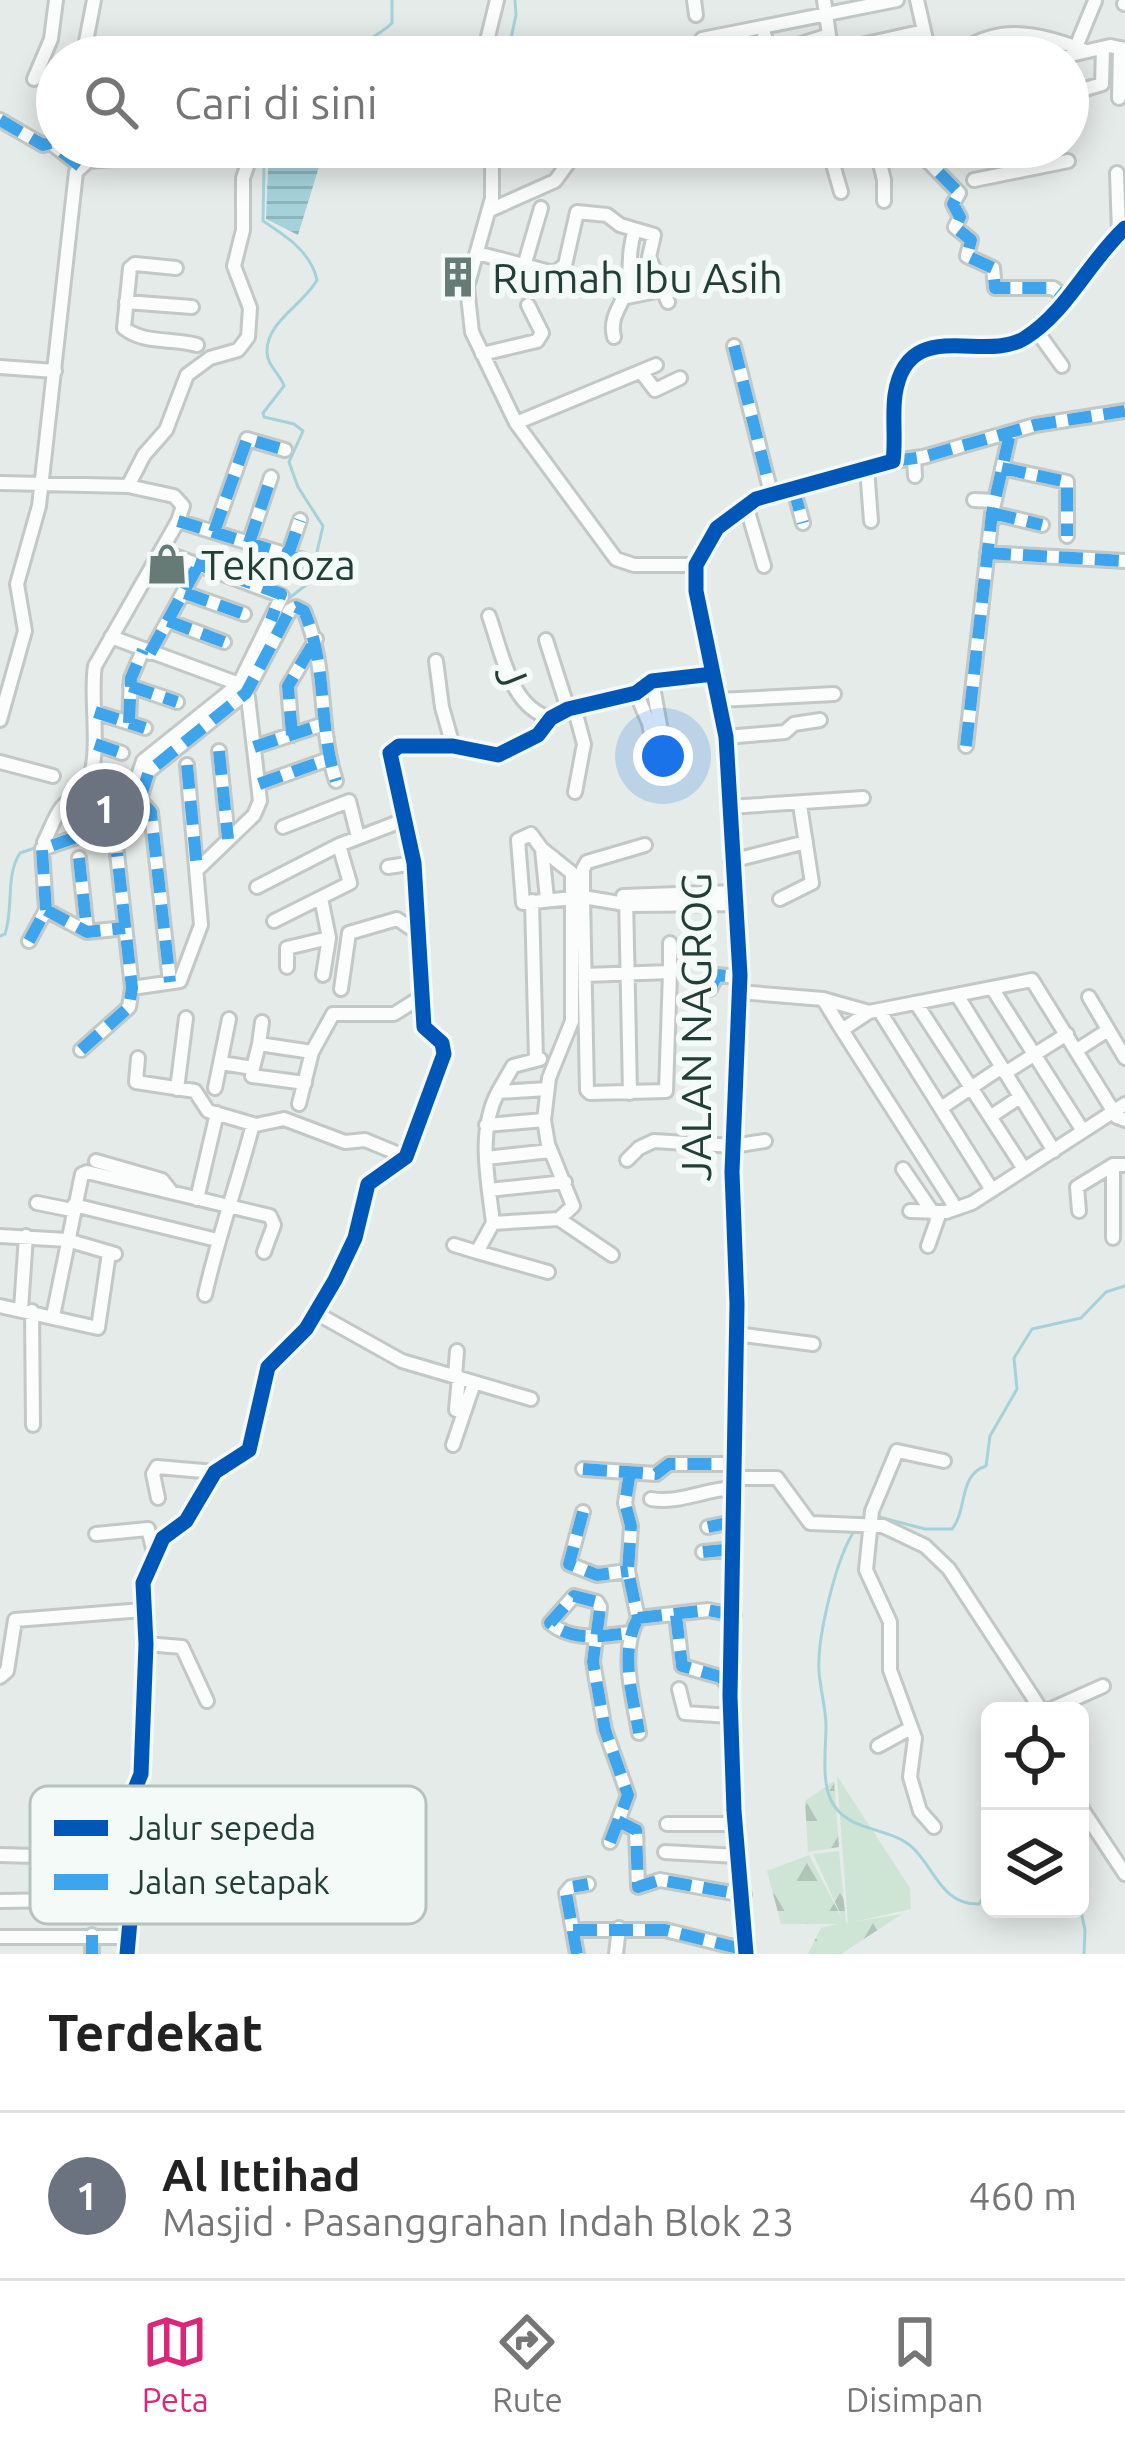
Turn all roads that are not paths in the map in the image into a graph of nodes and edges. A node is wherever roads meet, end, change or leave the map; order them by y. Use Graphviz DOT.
graph roads {
  1 [pos="56,0"];
  2 [pos="94,0"];
  3 [pos="497,0"];
  4 [pos="824,0"];
  5 [pos="897,0"];
  6 [pos="917,0"];
  7 [pos="1095,1"];
  8 [pos="826,16"];
  9 [pos="763,29"];
  10 [pos="924,31"];
  11 [pos="829,35"];
  12 [pos="51,36"];
  13 [pos="87,36"];
  14 [pos="489,36"];
  15 [pos="720,36"];
  16 [pos="765,36"];
  17 [pos="826,36"];
  18 [pos="902,36"];
  19 [pos="925,36"];
  20 [pos="989,36"];
  21 [pos="1031,36"];
  22 [pos="1085,36"];
  23 [pos="1122,48"];
  24 [pos="1089,49"];
  25 [pos="1103,49"];
  26 [pos="36,74"];
  27 [pos="34,79"];
  28 [pos="1089,88"];
  29 [pos="1119,98"];
  30 [pos="0,120"];
  31 [pos="36,141"];
  32 [pos="79,168"];
  33 [pos="247,168"];
  34 [pos="493,168"];
  35 [pos="565,168"];
  36 [pos="834,168"];
  37 [pos="881,168"];
  38 [pos="934,168"];
  39 [pos="1033,168"];
  40 [pos="1023,170"];
  41 [pos="1117,173"];
  42 [pos="974,180"];
  43 [pos="841,192"];
  44 [pos="884,201"];
  45 [pos="541,208"];
  46 [pos="490,210"];
  47 [pos="635,230"];
  48 [pos="1122,231"];
  49 [pos="477,253"];
  50 [pos="651,264"];
  51 [pos="524,266"];
  52 [pos="626,267"];
  53 [pos="176,268"];
  54 [pos="622,298"];
  55 [pos="1066,298"];
  56 [pos="126,302"];
  57 [pos="528,305"];
  58 [pos="192,307"];
  59 [pos="1036,330"];
  60 [pos="614,337"];
  61 [pos="734,346"];
  62 [pos="199,350"];
  63 [pos="482,354"];
  64 [pos="656,365"];
  65 [pos="1062,366"];
  66 [pos="0,367"];
  67 [pos="55,371"];
  68 [pos="642,373"];
  69 [pos="680,378"];
  70 [pos="1125,410"];
  71 [pos="516,423"];
  72 [pos="1010,434"];
  73 [pos="285,450"];
  74 [pos="914,458"];
  75 [pos="893,460"];
  76 [pos="867,468"];
  77 [pos="1002,468"];
  78 [pos="914,476"];
  79 [pos="271,477"];
  80 [pos="0,483"];
  81 [pos="128,486"];
  82 [pos="40,487"];
  83 [pos="793,487"];
  84 [pos="771,493"];
  85 [pos="974,500"];
  86 [pos="746,505"];
  87 [pos="993,507"];
  88 [pos="300,520"];
  89 [pos="178,521"];
  90 [pos="871,521"];
  91 [pos="803,524"];
  92 [pos="1042,525"];
  93 [pos="214,532"];
  94 [pos="1067,536"];
  95 [pos="249,543"];
  96 [pos="161,551"];
  97 [pos="987,553"];
  98 [pos="288,555"];
  99 [pos="304,560"];
  100 [pos="1125,561"];
  101 [pos="199,564"];
  102 [pos="696,565"];
  103 [pos="764,566"];
  104 [pos="185,592"];
  105 [pos="244,614"];
  106 [pos="489,616"];
  107 [pos="168,621"];
  108 [pos="111,637"];
  109 [pos="316,639"];
  110 [pos="546,640"];
  111 [pos="224,642"];
  112 [pos="147,652"];
  113 [pos="436,661"];
  114 [pos="713,674"];
  115 [pos="652,681"];
  116 [pos="130,686"];
  117 [pos="242,689"];
  118 [pos="635,693"];
  119 [pos="834,694"];
  120 [pos="719,700"];
  121 [pos="177,702"];
  122 [pos="571,708"];
  123 [pos="95,712"];
  124 [pos="551,718"];
  125 [pos="0,720"];
  126 [pos="820,720"];
  127 [pos="129,723"];
  128 [pos="324,724"];
  129 [pos="145,728"];
  130 [pos="292,735"];
  131 [pos="667,735"];
  132 [pos="726,737"];
  133 [pos="652,740"];
  134 [pos="95,744"];
  135 [pos="453,746"];
  136 [pos="966,746"];
  137 [pos="254,747"];
  138 [pos="219,751"];
  139 [pos="122,753"];
  140 [pos="329,759"];
  141 [pos="0,761"];
  142 [pos="187,765"];
  143 [pos="53,776"];
  144 [pos="336,781"];
  145 [pos="87,783"];
  146 [pos="259,784"];
  147 [pos="574,792"];
  148 [pos="862,798"];
  149 [pos="136,800"];
  150 [pos="800,805"];
  151 [pos="729,807"];
  152 [pos="404,820"];
  153 [pos="283,826"];
  154 [pos="358,837"];
  155 [pos="228,839"];
  156 [pos="806,842"];
  157 [pos="339,845"];
  158 [pos="645,845"];
  159 [pos="43,846"];
  160 [pos="542,849"];
  161 [pos="117,853"];
  162 [pos="79,858"];
  163 [pos="731,861"];
  164 [pos="414,863"];
  165 [pos="388,867"];
  166 [pos="197,870"];
  167 [pos="257,886"];
  168 [pos="577,897"];
  169 [pos="321,898"];
  170 [pos="733,898"];
  171 [pos="780,899"];
  172 [pos="540,900"];
  173 [pos="626,900"];
  174 [pos="685,904"];
  175 [pos="46,910"];
  176 [pos="274,921"];
  177 [pos="680,923"];
  178 [pos="125,928"];
  179 [pos="88,932"];
  180 [pos="416,932"];
  181 [pos="329,938"];
  182 [pos="29,940"];
  183 [pos="670,943"];
  184 [pos="287,967"];
  185 [pos="670,972"];
  186 [pos="630,974"];
  187 [pos="322,975"];
  188 [pos="585,975"];
  189 [pos="175,981"];
  190 [pos="739,985"];
  191 [pos="133,988"];
  192 [pos="992,988"];
  193 [pos="341,989"];
  194 [pos="710,989"];
  195 [pos="957,995"];
  196 [pos="421,997"];
  197 [pos="1090,998"];
  198 [pos="823,999"];
  199 [pos="916,1003"];
  200 [pos="874,1011"];
  201 [pos="186,1018"];
  202 [pos="229,1019"];
  203 [pos="262,1022"];
  204 [pos="842,1030"];
  205 [pos="1115,1032"];
  206 [pos="1066,1034"];
  207 [pos="259,1044"];
  208 [pos="81,1050"];
  209 [pos="1077,1050"];
  210 [pos="312,1052"];
  211 [pos="1034,1054"];
  212 [pos="138,1058"];
  213 [pos="556,1058"];
  214 [pos="1125,1058"];
  215 [pos="536,1059"];
  216 [pos="220,1063"];
  217 [pos="1003,1070"];
  218 [pos="253,1072"];
  219 [pos="305,1083"];
  220 [pos="971,1087"];
  221 [pos="215,1088"];
  222 [pos="177,1089"];
  223 [pos="547,1089"];
  224 [pos="498,1091"];
  225 [pos="630,1093"];
  226 [pos="248,1096"];
  227 [pos="1020,1097"];
  228 [pos="299,1104"];
  229 [pos="941,1108"];
  230 [pos="1121,1112"];
  231 [pos="217,1113"];
  232 [pos="990,1117"];
  233 [pos="544,1120"];
  234 [pos="253,1124"];
  235 [pos="486,1125"];
  236 [pos="1083,1131"];
  237 [pos="765,1141"];
  238 [pos="734,1146"];
  239 [pos="1054,1150"];
  240 [pos="550,1151"];
  241 [pos="406,1157"];
  242 [pos="486,1157"];
  243 [pos="628,1160"];
  244 [pos="97,1161"];
  245 [pos="1119,1165"];
  246 [pos="903,1169"];
  247 [pos="1024,1169"];
  248 [pos="565,1182"];
  249 [pos="489,1190"];
  250 [pos="992,1190"];
  251 [pos="170,1191"];
  252 [pos="197,1199"];
  253 [pos="952,1202"];
  254 [pos="37,1203"];
  255 [pos="228,1206"];
  256 [pos="73,1207"];
  257 [pos="1079,1210"];
  258 [pos="910,1211"];
  259 [pos="936,1213"];
  260 [pos="559,1219"];
  261 [pos="493,1223"];
  262 [pos="0,1236"];
  263 [pos="26,1236"];
  264 [pos="1113,1238"];
  265 [pos="67,1240"];
  266 [pos="217,1240"];
  267 [pos="454,1245"];
  268 [pos="928,1246"];
  269 [pos="264,1252"];
  270 [pos="477,1252"];
  271 [pos="612,1256"];
  272 [pos="548,1272"];
  273 [pos="205,1295"];
  274 [pos="0,1306"];
  275 [pos="27,1310"];
  276 [pos="316,1312"];
  277 [pos="53,1316"];
  278 [pos="736,1334"];
  279 [pos="813,1344"];
  280 [pos="457,1351"];
  281 [pos="457,1376"];
  282 [pos="475,1383"];
  283 [pos="531,1399"];
  284 [pos="456,1410"];
  285 [pos="33,1425"];
  286 [pos="453,1445"];
  287 [pos="944,1461"];
  288 [pos="583,1469"];
  289 [pos="215,1472"];
  290 [pos="630,1472"];
  291 [pos="732,1477"];
  292 [pos="158,1498"];
  293 [pos="651,1498"];
  294 [pos="583,1512"];
  295 [pos="732,1522"];
  296 [pos="867,1522"];
  297 [pos="708,1527"];
  298 [pos="96,1534"];
  299 [pos="734,1549"];
  300 [pos="703,1552"];
  301 [pos="154,1553"];
  302 [pos="628,1571"];
  303 [pos="143,1610"];
  304 [pos="676,1615"];
  305 [pos="734,1615"];
  306 [pos="638,1618"];
  307 [pos="6,1629"];
  308 [pos="629,1633"];
  309 [pos="146,1644"];
  310 [pos="0,1677"];
  311 [pos="1102,1686"];
  312 [pos="679,1689"];
  313 [pos="730,1689"];
  314 [pos="207,1701"];
  315 [pos="1039,1702"];
  316 [pos="1066,1702"];
  317 [pos="730,1716"];
  318 [pos="911,1728"];
  319 [pos="640,1733"];
  320 [pos="878,1746"];
  321 [pos="136,1786"];
  322 [pos="1083,1810"];
  323 [pos="618,1821"];
  324 [pos="667,1824"];
  325 [pos="735,1824"];
  326 [pos="934,1828"];
  327 [pos="610,1842"];
  328 [pos="665,1852"];
  329 [pos="0,1855"];
  330 [pos="30,1856"];
  331 [pos="737,1856"];
  332 [pos="1125,1874"];
  333 [pos="588,1884"];
  334 [pos="744,1895"];
  335 [pos="30,1900"];
  336 [pos="0,1901"];
  337 [pos="129,1924"];
  338 [pos="619,1928"];
  339 [pos="573,1930"];
  340 [pos="92,1935"];
  341 [pos="0,1937"];
  342 [pos="128,1937"];
  343 [pos="746,1952"];
  344 [pos="92,1954"];
  345 [pos="128,1954"];
  346 [pos="577,1954"];
  347 [pos="616,1954"];
  1 -- 12 [label="street"];
  2 -- 13 [label="street"];
  3 -- 14 [label="street"];
  4 -- 8 [label="street"];
  5 -- 8 [label="street"];
  6 -- 10 [label="street"];
  7 -- 22 [label="street"];
  8 -- 9 [label="street"];
  8 -- 11 [label="street"];
  9 -- 15 [label="street"];
  9 -- 16 [label="street"];
  10 -- 18 [label="street"];
  10 -- 19 [label="street"];
  11 -- 17 [label="street"];
  20 -- 21 [label="street"];
  23 -- 25 [label="street"];
  23 -- 29 [label="street"];
  24 -- 25 [label="street"];
  25 -- 28 [label="street"];
  26 -- 27 [label="street"];
  30 -- 31 [label="street"];
  32 -- 67 [label="street"];
  33 -- 62 [label="street"];
  34 -- 46 [label="street"];
  35 -- 46 [label="street"];
  36 -- 43 [label="street"];
  37 -- 44 [label="street"];
  38 -- 55 [label="street"];
  39 -- 40 [label="street"];
  40 -- 42 [label="street"];
  41 -- 48 [label="street"];
  45 -- 51 [label="street"];
  46 -- 49 [label="street"];
  47 -- 50 [label="street"];
  47 -- 51 [label="street"];
  47 -- 52 [label="street"];
  48 -- 55 [label="street"];
  49 -- 51 [label="street"];
  49 -- 63 [label="street"];
  50 -- 52 [label="street"];
  50 -- 54 [label="street"];
  52 -- 54 [label="street"];
  53 -- 56 [label="street"];
  54 -- 60 [label="street"];
  55 -- 59 [label="street"];
  56 -- 58 [label="street"];
  56 -- 62 [label="street"];
  57 -- 63 [label="street"];
  59 -- 65 [label="street"];
  59 -- 75 [label="street"];
  61 -- 84 [label="street"];
  62 -- 81 [label="street"];
  63 -- 71 [label="street"];
  64 -- 68 [label="street"];
  66 -- 67 [label="street"];
  67 -- 82 [label="street"];
  68 -- 69 [label="street"];
  68 -- 71 [label="street"];
  70 -- 72 [label="street"];
  71 -- 102 [label="street"];
  72 -- 74 [label="street"];
  72 -- 77 [label="street"];
  73 -- 93 [label="street"];
  74 -- 75 [label="street"];
  74 -- 78 [label="street"];
  75 -- 76 [label="street"];
  76 -- 83 [label="street"];
  76 -- 90 [label="street"];
  77 -- 87 [label="street"];
  77 -- 94 [label="street"];
  79 -- 95 [label="street"];
  80 -- 82 [label="street"];
  81 -- 82 [label="street"];
  81 -- 89 [label="street"];
  82 -- 125 [label="street"];
  83 -- 84 [label="street"];
  83 -- 91 [label="street"];
  84 -- 86 [label="street"];
  85 -- 87 [label="street"];
  86 -- 102 [label="street"];
  86 -- 103 [label="street"];
  87 -- 92 [label="street"];
  87 -- 97 [label="street"];
  88 -- 98 [label="street"];
  89 -- 93 [label="street"];
  89 -- 96 [label="street"];
  93 -- 95 [label="street"];
  95 -- 98 [label="street"];
  96 -- 101 [label="street"];
  96 -- 108 [label="street"];
  97 -- 100 [label="street"];
  97 -- 136 [label="street"];
  98 -- 99 [label="street"];
  101 -- 104 [label="street"];
  101 -- 117 [label="street"];
  102 -- 114 [label="street, JALAN NAGROG"];
  104 -- 105 [label="street"];
  104 -- 107 [label="street"];
  106 -- 124 [label="street, J"];
  107 -- 111 [label="street"];
  107 -- 112 [label="street"];
  108 -- 112 [label="street"];
  108 -- 123 [label="street"];
  109 -- 117 [label="street"];
  109 -- 128 [label="street"];
  109 -- 130 [label="street"];
  110 -- 122 [label="street"];
  112 -- 116 [label="street"];
  112 -- 117 [label="street"];
  113 -- 135 [label="street"];
  114 -- 115 [label="street"];
  114 -- 120 [label="street, JALAN NAGROG"];
  115 -- 118 [label="street"];
  115 -- 131 [label="street"];
  116 -- 121 [label="street"];
  116 -- 127 [label="street"];
  117 -- 137 [label="street"];
  117 -- 149 [label="street"];
  118 -- 122 [label="street"];
  118 -- 133 [label="street"];
  119 -- 120 [label="street"];
  120 -- 132 [label="street, JALAN NAGROG"];
  122 -- 124 [label="street"];
  122 -- 147 [label="street"];
  123 -- 127 [label="street"];
  123 -- 134 [label="street"];
  124 -- 135 [label="street"];
  126 -- 132 [label="street"];
  127 -- 129 [label="street"];
  128 -- 130 [label="street"];
  128 -- 140 [label="street"];
  130 -- 137 [label="street"];
  132 -- 151 [label="street, JALAN NAGROG"];
  134 -- 139 [label="street"];
  134 -- 145 [label="street"];
  135 -- 152 [label="street"];
  137 -- 146 [label="street"];
  138 -- 155 [label="street"];
  140 -- 144 [label="street"];
  140 -- 146 [label="street"];
  141 -- 143 [label="street"];
  142 -- 166 [label="street"];
  145 -- 149 [label="street"];
  145 -- 159 [label="street"];
  146 -- 155 [label="street"];
  148 -- 150 [label="street"];
  149 -- 159 [label="street"];
  149 -- 189 [label="street"];
  150 -- 151 [label="street"];
  150 -- 156 [label="street"];
  151 -- 163 [label="street, JALAN NAGROG"];
  152 -- 154 [label="street"];
  152 -- 164 [label="street"];
  153 -- 154 [label="street"];
  154 -- 157 [label="street"];
  155 -- 166 [label="street"];
  156 -- 163 [label="street"];
  156 -- 171 [label="street"];
  157 -- 167 [label="street"];
  157 -- 169 [label="street"];
  158 -- 168 [label="street"];
  159 -- 175 [label="street"];
  160 -- 168 [label="street"];
  160 -- 172 [label="street"];
  160 -- 172 [label="street"];
  161 -- 178 [label="street"];
  162 -- 179 [label="street"];
  163 -- 170 [label="street, JALAN NAGROG"];
  164 -- 165 [label="street"];
  164 -- 180 [label="street"];
  166 -- 189 [label="street"];
  168 -- 172 [label="street"];
  168 -- 173 [label="street"];
  168 -- 188 [label="street"];
  168 -- 213 [label="street"];
  169 -- 176 [label="street"];
  169 -- 181 [label="street"];
  170 -- 173 [label="street"];
  170 -- 174 [label="street"];
  170 -- 190 [label="street, JALAN NAGROG"];
  172 -- 215 [label="street"];
  173 -- 174 [label="street"];
  173 -- 186 [label="street"];
  174 -- 177 [label="street"];
  175 -- 179 [label="street"];
  175 -- 182 [label="street"];
  178 -- 179 [label="street"];
  178 -- 191 [label="street"];
  180 -- 193 [label="street"];
  180 -- 196 [label="street"];
  181 -- 184 [label="street"];
  181 -- 187 [label="street"];
  183 -- 185 [label="street"];
  185 -- 186 [label="street"];
  185 -- 225 [label="street"];
  186 -- 188 [label="street"];
  186 -- 225 [label="street"];
  188 -- 225 [label="street"];
  189 -- 191 [label="street"];
  190 -- 194 [label="street"];
  190 -- 198 [label="street"];
  190 -- 238 [label="street, JALAN NAGROG"];
  191 -- 208 [label="street"];
  192 -- 195 [label="street"];
  192 -- 206 [label="street"];
  192 -- 211 [label="street"];
  195 -- 199 [label="street"];
  195 -- 217 [label="street"];
  196 -- 210 [label="street"];
  196 -- 241 [label="street"];
  197 -- 205 [label="street"];
  198 -- 200 [label="street"];
  198 -- 204 [label="street"];
  199 -- 200 [label="street"];
  199 -- 220 [label="street"];
  200 -- 204 [label="street"];
  200 -- 229 [label="street"];
  201 -- 222 [label="street"];
  202 -- 216 [label="street"];
  203 -- 207 [label="street"];
  204 -- 253 [label="street"];
  205 -- 209 [label="street"];
  205 -- 214 [label="street"];
  206 -- 209 [label="street"];
  206 -- 211 [label="street"];
  207 -- 210 [label="street"];
  207 -- 218 [label="street"];
  209 -- 230 [label="street"];
  210 -- 219 [label="street"];
  211 -- 217 [label="street"];
  211 -- 236 [label="street"];
  212 -- 222 [label="street"];
  213 -- 215 [label="street"];
  213 -- 223 [label="street"];
  215 -- 224 [label="street"];
  216 -- 218 [label="street"];
  216 -- 221 [label="street"];
  217 -- 220 [label="street"];
  217 -- 227 [label="street"];
  218 -- 219 [label="street"];
  218 -- 226 [label="street"];
  219 -- 228 [label="street"];
  220 -- 229 [label="street"];
  220 -- 232 [label="street"];
  222 -- 231 [label="street"];
  223 -- 224 [label="street"];
  223 -- 233 [label="street"];
  224 -- 235 [label="street"];
  227 -- 232 [label="street"];
  227 -- 239 [label="street"];
  229 -- 250 [label="street"];
  230 -- 236 [label="street"];
  231 -- 234 [label="street"];
  231 -- 252 [label="street"];
  232 -- 247 [label="street"];
  233 -- 235 [label="street"];
  233 -- 240 [label="street"];
  234 -- 241 [label="street"];
  234 -- 255 [label="street"];
  235 -- 242 [label="street"];
  236 -- 239 [label="street"];
  237 -- 238 [label="street"];
  238 -- 243 [label="street"];
  238 -- 278 [label="street, JALAN NAGROG"];
  239 -- 247 [label="street"];
  240 -- 242 [label="street"];
  240 -- 248 [label="street"];
  241 -- 276 [label="street"];
  242 -- 249 [label="street"];
  244 -- 251 [label="street"];
  245 -- 257 [label="street"];
  245 -- 264 [label="street"];
  246 -- 259 [label="street"];
  247 -- 250 [label="street"];
  248 -- 249 [label="street"];
  248 -- 260 [label="street"];
  249 -- 261 [label="street"];
  250 -- 259 [label="street"];
  251 -- 252 [label="street"];
  251 -- 256 [label="street"];
  252 -- 255 [label="street"];
  254 -- 256 [label="street"];
  255 -- 266 [label="street"];
  255 -- 269 [label="street"];
  256 -- 265 [label="street"];
  256 -- 266 [label="street"];
  258 -- 259 [label="street"];
  259 -- 268 [label="street"];
  260 -- 261 [label="street"];
  260 -- 271 [label="street"];
  261 -- 270 [label="street"];
  262 -- 263 [label="street"];
  263 -- 265 [label="street"];
  263 -- 275 [label="street"];
  265 -- 277 [label="street"];
  265 -- 277 [label="street"];
  266 -- 273 [label="street"];
  267 -- 270 [label="street"];
  270 -- 272 [label="street"];
  274 -- 275 [label="street"];
  275 -- 277 [label="street"];
  275 -- 285 [label="street"];
  276 -- 281 [label="street"];
  276 -- 289 [label="street"];
  278 -- 279 [label="street"];
  278 -- 291 [label="street, JALAN NAGROG"];
  280 -- 281 [label="street"];
  281 -- 282 [label="street"];
  281 -- 284 [label="street"];
  282 -- 283 [label="street"];
  282 -- 286 [label="street"];
  287 -- 296 [label="street"];
  288 -- 290 [label="street"];
  289 -- 292 [label="street"];
  289 -- 301 [label="street"];
  290 -- 291 [label="street"];
  290 -- 302 [label="street"];
  291 -- 293 [label="street"];
  291 -- 295 [label="street, JALAN NAGROG"];
  291 -- 296 [label="street"];
  294 -- 302 [label="street"];
  295 -- 297 [label="street"];
  295 -- 299 [label="street, JALAN NAGROG"];
  296 -- 315 [label="street"];
  296 -- 318 [label="street"];
  298 -- 301 [label="street"];
  299 -- 300 [label="street"];
  299 -- 305 [label="street, JALAN NAGROG"];
  301 -- 303 [label="street"];
  302 -- 306 [label="street"];
  303 -- 307 [label="street"];
  303 -- 309 [label="street"];
  304 -- 305 [label="street"];
  304 -- 306 [label="street"];
  304 -- 313 [label="street"];
  305 -- 313 [label="street, JALAN NAGROG"];
  306 -- 308 [label="street"];
  307 -- 310 [label="street"];
  308 -- 319 [label="street"];
  308 -- 323 [label="street"];
  309 -- 314 [label="street"];
  309 -- 321 [label="street"];
  311 -- 316 [label="street"];
  312 -- 317 [label="street"];
  313 -- 317 [label="street, JALAN NAGROG"];
  317 -- 325 [label="street, JALAN NAGROG"];
  318 -- 320 [label="street"];
  318 -- 326 [label="street"];
  322 -- 332 [label="street"];
  323 -- 327 [label="street"];
  323 -- 334 [label="street"];
  324 -- 325 [label="street"];
  325 -- 331 [label="street, JALAN NAGROG"];
  328 -- 331 [label="street"];
  329 -- 330 [label="street"];
  331 -- 334 [label="street, JALAN NAGROG"];
  333 -- 339 [label="street"];
  334 -- 343 [label="street, JALAN NAGROG"];
  335 -- 336 [label="street"];
  337 -- 342 [label="street"];
  338 -- 339 [label="street"];
  338 -- 343 [label="street"];
  338 -- 347 [label="street"];
  339 -- 346 [label="street"];
  340 -- 341 [label="street"];
  340 -- 342 [label="street"];
  340 -- 344 [label="street"];
  342 -- 345 [label="street"];
}
